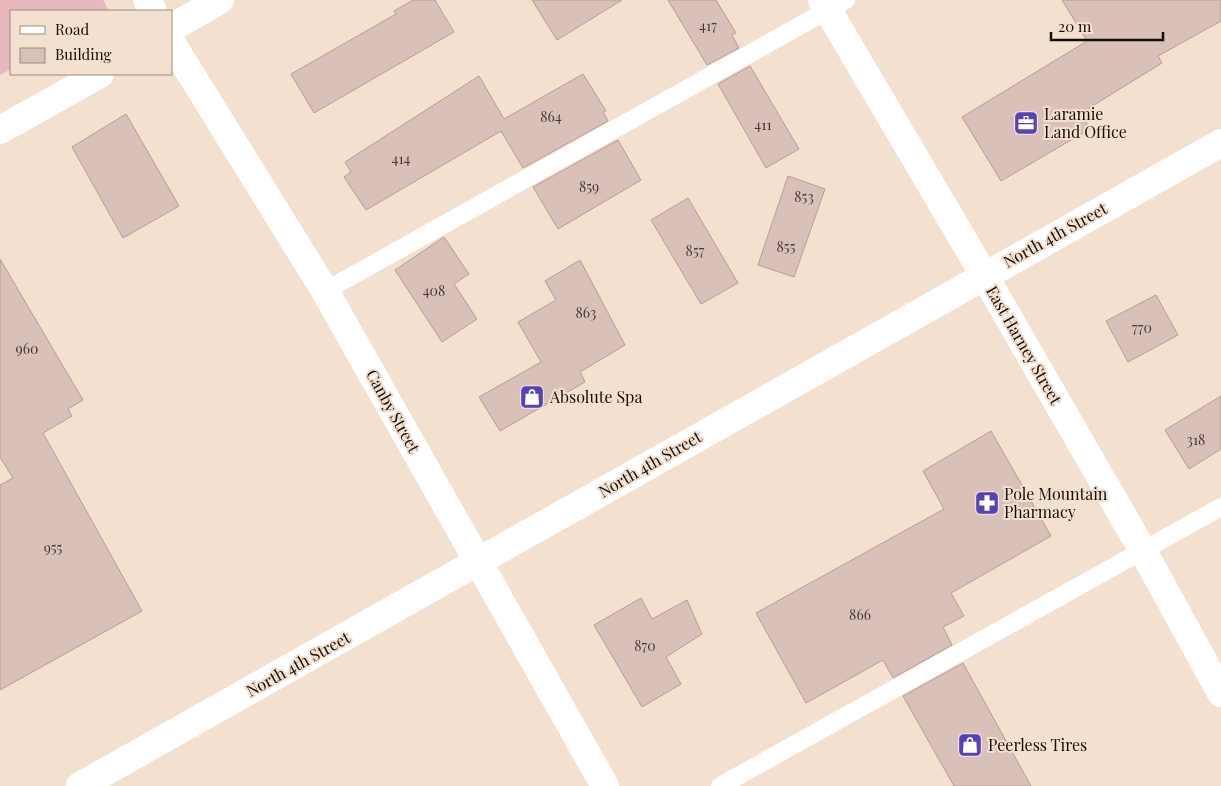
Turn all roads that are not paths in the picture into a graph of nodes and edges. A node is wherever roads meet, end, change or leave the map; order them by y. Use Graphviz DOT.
graph roads {
  1 [pos="220,0"];
  2 [pos="832,3"];
  3 [pos="172,27"];
  4 [pos="172,44"];
  5 [pos="98,75"];
  6 [pos="0,130"];
  7 [pos="1221,143"];
  8 [pos="984,274"];
  9 [pos="325,290"];
  10 [pos="1221,507"];
  11 [pos="1143,551"];
  12 [pos="478,562"];
  13 [pos="1221,694"];
  14 [pos="80,786"];
  15 [pos="605,786"];
  16 [pos="720,786"];
  1 -- 3 [label="street"];
  2 -- 8 [label="street, East Harney Street"];
  2 -- 9 [label="lane"];
  4 -- 9 [label="street, Canby Street"];
  5 -- 6 [label="street"];
  7 -- 8 [label="street, North 4th Street"];
  8 -- 11 [label="street, East Harney Street"];
  8 -- 12 [label="street, North 4th Street"];
  9 -- 12 [label="street, Canby Street"];
  10 -- 11 [label="lane"];
  11 -- 13 [label="street, East Harney Street"];
  11 -- 16 [label="lane"];
  12 -- 14 [label="street, North 4th Street"];
  12 -- 15 [label="street, Canby Street"];
}
